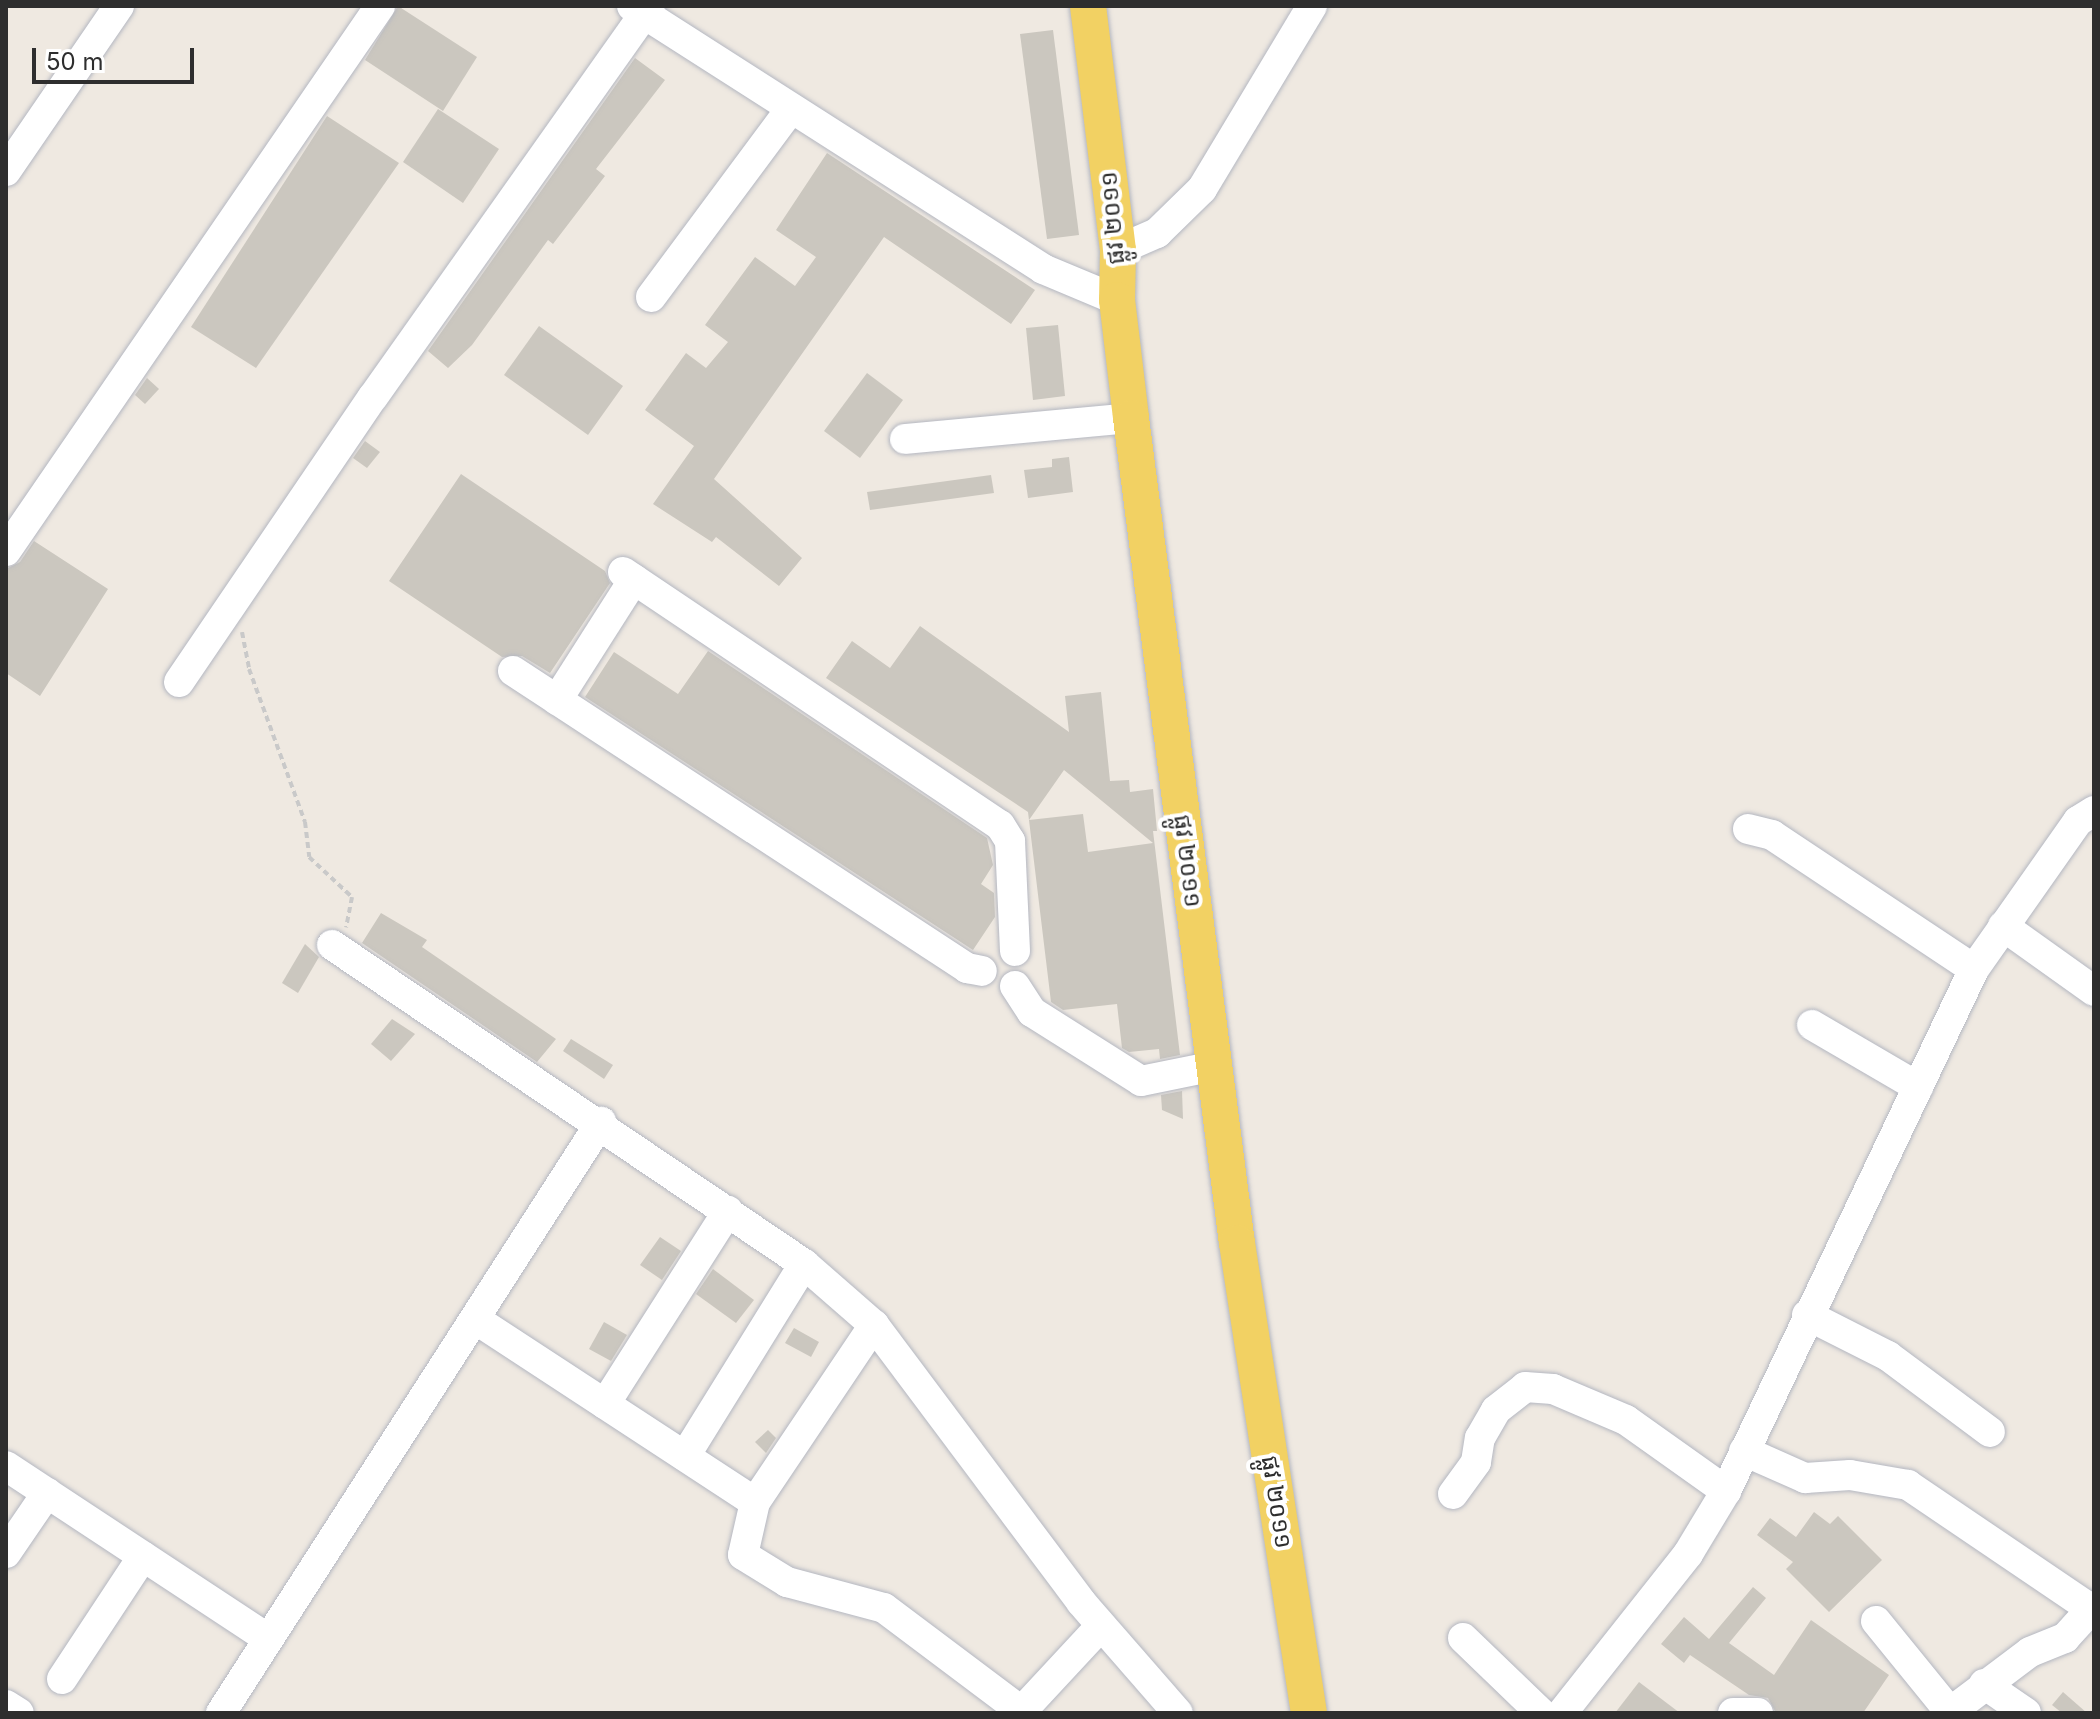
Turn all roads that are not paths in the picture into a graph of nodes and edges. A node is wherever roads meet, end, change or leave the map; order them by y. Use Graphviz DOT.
graph roads {
  1 [pos="119,6"];
  2 [pos="380,6"];
  3 [pos="1088,6"];
  4 [pos="1312,6"];
  5 [pos="642,9"];
  6 [pos="790,110"];
  7 [pos="6,171"];
  8 [pos="1118,250"];
  9 [pos="651,297"];
  10 [pos="1117,300"];
  11 [pos="1131,418"];
  12 [pos="905,439"];
  13 [pos="6,551"];
  14 [pos="513,671"];
  15 [pos="179,682"];
  16 [pos="557,700"];
  17 [pos="2094,811"];
  18 [pos="1748,829"];
  19 [pos="2003,926"];
  20 [pos="335,946"];
  21 [pos="1015,951"];
  22 [pos="1974,969"];
  23 [pos="982,971"];
  24 [pos="1015,986"];
  25 [pos="2094,991"];
  26 [pos="1812,1025"];
  27 [pos="1215,1066"];
  28 [pos="1918,1087"];
  29 [pos="601,1122"];
  30 [pos="728,1211"];
  31 [pos="804,1264"];
  32 [pos="1807,1315"];
  33 [pos="475,1319"];
  34 [pos="874,1325"];
  35 [pos="605,1404"];
  36 [pos="1990,1432"];
  37 [pos="1744,1451"];
  38 [pos="685,1456"];
  39 [pos="6,1466"];
  40 [pos="1726,1491"];
  41 [pos="47,1493"];
  42 [pos="1453,1494"];
  43 [pos="755,1502"];
  44 [pos="6,1553"];
  45 [pos="143,1556"];
  46 [pos="2093,1609"];
  47 [pos="1876,1621"];
  48 [pos="1100,1627"];
  49 [pos="1463,1638"];
  50 [pos="268,1639"];
  51 [pos="62,1679"];
  52 [pos="1984,1684"];
  53 [pos="6,1705"];
  54 [pos="1020,1712"];
  55 [pos="19,1713"];
  56 [pos="221,1713"];
  57 [pos="1178,1713"];
  58 [pos="1309,1713"];
  59 [pos="1541,1713"];
  60 [pos="1562,1713"];
  61 [pos="1733,1713"];
  62 [pos="1758,1713"];
  63 [pos="1949,1713"];
  64 [pos="2026,1713"];
  1 -- 7 [label="street"];
  2 -- 13 [label="street"];
  3 -- 8 [label="main road, ផ្លូវ ២០១១"];
  4 -- 8 [label="street"];
  5 -- 6 [label="street"];
  5 -- 15 [label="street"];
  6 -- 9 [label="street"];
  6 -- 10 [label="street"];
  8 -- 10 [label="main road, ផ្លូវ ២០១១"];
  10 -- 11 [label="main road, ផ្លូវ ២០១១"];
  11 -- 12 [label="street"];
  11 -- 27 [label="main road, ផ្លូវ ២០១១"];
  14 -- 16 [label="street"];
  16 -- 21 [label="street"];
  16 -- 23 [label="street"];
  17 -- 19 [label="street"];
  18 -- 22 [label="street"];
  19 -- 22 [label="street"];
  19 -- 25 [label="street"];
  20 -- 29 [label="street"];
  21 -- 23 [label="street"];
  21 -- 24 [label="street"];
  22 -- 28 [label="street"];
  23 -- 24 [label="street"];
  24 -- 27 [label="street"];
  26 -- 28 [label="street"];
  27 -- 58 [label="main road, ផ្លូវ ២០១១"];
  28 -- 32 [label="street"];
  29 -- 30 [label="street"];
  29 -- 33 [label="street"];
  30 -- 31 [label="street"];
  30 -- 35 [label="street"];
  31 -- 34 [label="street"];
  31 -- 38 [label="street"];
  32 -- 36 [label="street"];
  32 -- 37 [label="street"];
  33 -- 35 [label="street"];
  33 -- 50 [label="street"];
  34 -- 43 [label="street"];
  34 -- 48 [label="street"];
  35 -- 38 [label="street"];
  37 -- 40 [label="street"];
  37 -- 46 [label="street"];
  38 -- 43 [label="street"];
  39 -- 41 [label="street"];
  40 -- 42 [label="street"];
  40 -- 60 [label="street"];
  41 -- 44 [label="street"];
  41 -- 45 [label="street"];
  43 -- 54 [label="street"];
  45 -- 50 [label="street"];
  45 -- 51 [label="street"];
  46 -- 52 [label="street"];
  47 -- 63 [label="street"];
  48 -- 54 [label="street"];
  48 -- 57 [label="street"];
  49 -- 59 [label="street"];
  50 -- 56 [label="street"];
  52 -- 63 [label="street"];
  52 -- 64 [label="street"];
  53 -- 55 [label="street"];
  61 -- 62 [label="street"];
}
